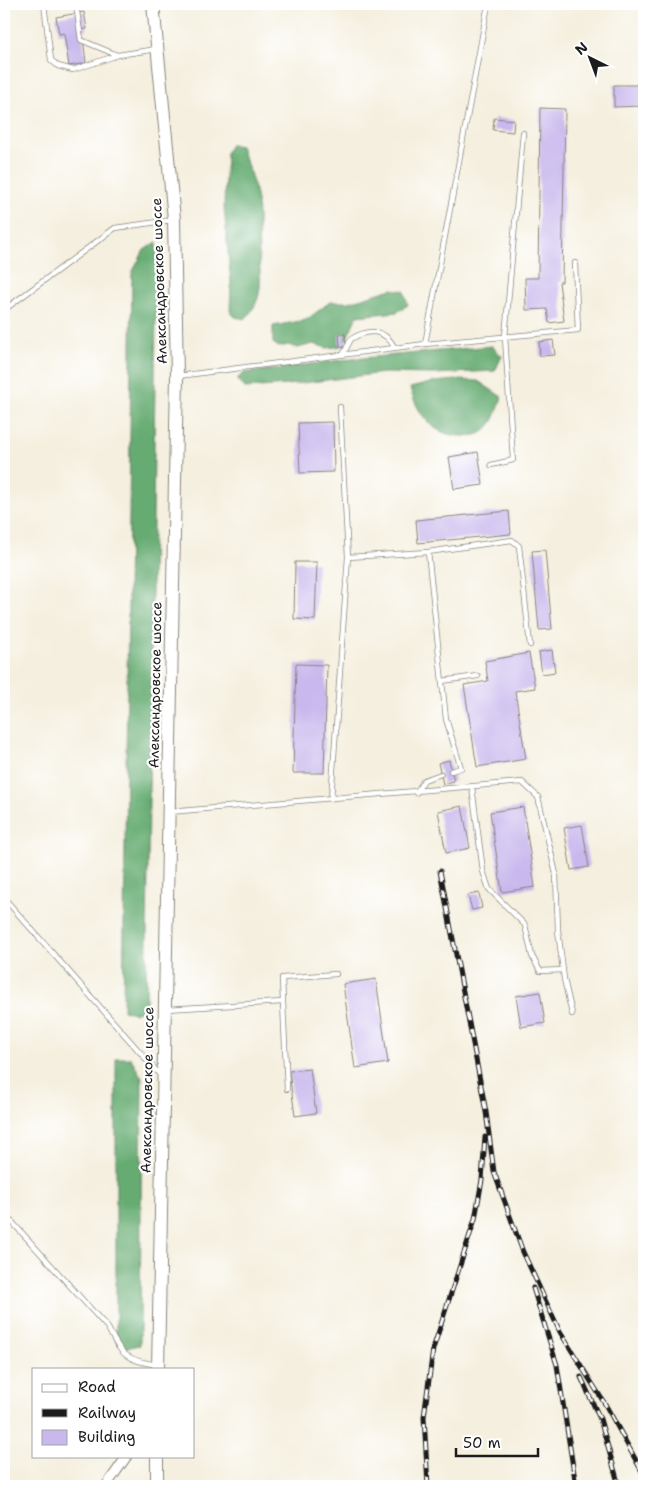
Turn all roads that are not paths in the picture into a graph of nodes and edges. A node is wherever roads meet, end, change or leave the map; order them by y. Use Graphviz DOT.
graph roads {
  1 [pos="44,4"];
  2 [pos="76,4"];
  3 [pos="153,4"];
  4 [pos="487,10"];
  5 [pos="158,49"];
  6 [pos="118,55"];
  7 [pos="523,133"];
  8 [pos="174,219"];
  9 [pos="575,263"];
  10 [pos="4,310"];
  11 [pos="505,337"];
  12 [pos="425,344"];
  13 [pos="396,348"];
  14 [pos="344,355"];
  15 [pos="177,376"];
  16 [pos="340,408"];
  17 [pos="491,465"];
  18 [pos="428,552"];
  19 [pos="348,556"];
  20 [pos="530,645"];
  21 [pos="478,676"];
  22 [pos="442,681"];
  23 [pos="451,771"];
  24 [pos="441,774"];
  25 [pos="472,787"];
  26 [pos="416,793"];
  27 [pos="331,799"];
  28 [pos="168,812"];
  29 [pos="4,898"];
  30 [pos="563,970"];
  31 [pos="336,974"];
  32 [pos="283,1002"];
  33 [pos="164,1009"];
  34 [pos="572,1014"];
  35 [pos="162,1077"];
  36 [pos="288,1089"];
  37 [pos="4,1213"];
  38 [pos="158,1367"];
  39 [pos="127,1458"];
  40 [pos="157,1458"];
  41 [pos="106,1486"];
  42 [pos="157,1486"];
  1 -- 6 [label="lane"];
  2 -- 6 [label="lane"];
  3 -- 5 [label="main road, Александровское шоссе"];
  4 -- 12 [label="lane"];
  5 -- 6 [label="lane"];
  5 -- 8 [label="main road, Александровское шоссе"];
  7 -- 11 [label="lane"];
  8 -- 10 [label="lane"];
  8 -- 15 [label="main road, Александровское шоссе"];
  9 -- 11 [label="lane"];
  11 -- 12 [label="lane"];
  11 -- 17 [label="lane"];
  12 -- 13 [label="lane"];
  13 -- 14 [label="lane"];
  13 -- 14 [label="lane"];
  14 -- 15 [label="lane"];
  15 -- 28 [label="main road, Александровское шоссе"];
  16 -- 19 [label="lane"];
  18 -- 19 [label="lane"];
  18 -- 20 [label="lane"];
  18 -- 22 [label="lane"];
  19 -- 27 [label="lane"];
  21 -- 22 [label="lane"];
  22 -- 23 [label="lane"];
  24 -- 26 [label="lane"];
  25 -- 26 [label="lane"];
  25 -- 30 [label="lane"];
  25 -- 30 [label="lane"];
  26 -- 27 [label="lane"];
  27 -- 28 [label="lane"];
  28 -- 33 [label="main road, Александровское шоссе"];
  29 -- 35 [label="lane"];
  30 -- 34 [label="lane"];
  31 -- 32 [label="lane"];
  32 -- 33 [label="lane"];
  32 -- 36 [label="lane"];
  33 -- 35 [label="main road, Александровское шоссе"];
  35 -- 38 [label="main road, Александровское шоссе"];
  37 -- 38 [label="lane"];
  39 -- 41 [label="street"];
  40 -- 42 [label="main road"];
}
